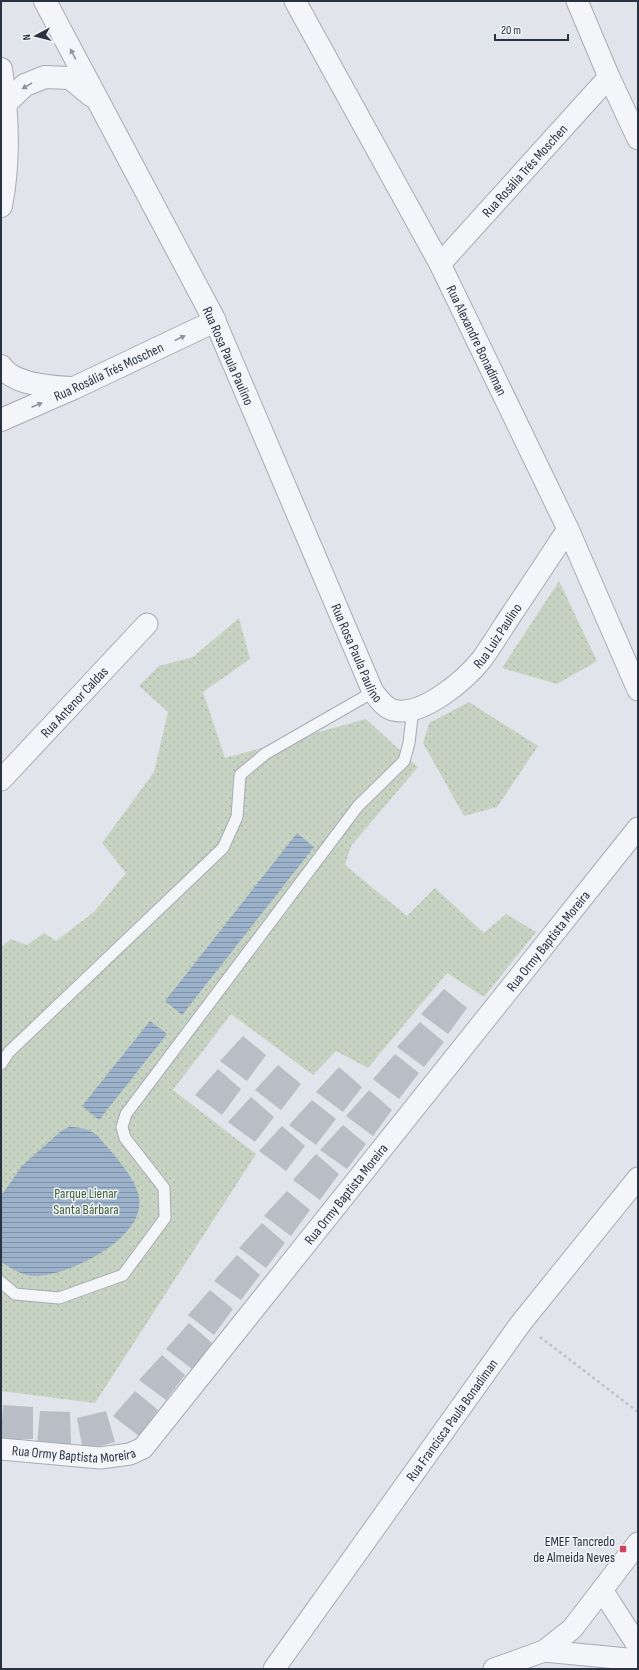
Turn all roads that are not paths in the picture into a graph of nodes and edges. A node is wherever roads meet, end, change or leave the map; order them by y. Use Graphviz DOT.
graph roads {
  1 [pos="45,1"];
  2 [pos="295,1"];
  3 [pos="577,1"];
  4 [pos="1,69"];
  5 [pos="609,78"];
  6 [pos="97,101"];
  7 [pos="6,103"];
  8 [pos="638,139"];
  9 [pos="1,206"];
  10 [pos="440,264"];
  11 [pos="215,321"];
  12 [pos="1,366"];
  13 [pos="74,388"];
  14 [pos="1,420"];
  15 [pos="568,529"];
  16 [pos="147,624"];
  17 [pos="638,690"];
  18 [pos="373,692"];
  19 [pos="406,709"];
  20 [pos="1,780"];
  21 [pos="638,828"];
  22 [pos="1,1064"];
  23 [pos="638,1178"];
  24 [pos="1,1282"];
  25 [pos="1,1449"];
  26 [pos="638,1543"];
  27 [pos="602,1590"];
  28 [pos="638,1646"];
  29 [pos="544,1651"];
  30 [pos="638,1660"];
  31 [pos="274,1669"];
  32 [pos="494,1669"];
  6 -- 1 [label="street, Rua Rosa Paula Paulino, one-way"];
  2 -- 10 [label="street, Rua Alexandre Bonadiman"];
  3 -- 5 [label="street"];
  4 -- 7 [label="street"];
  5 -- 8 [label="street"];
  5 -- 10 [label="street, Rua Rosália Trés Moschen"];
  6 -- 7 [label="street, one-way"];
  6 -- 11 [label="street, Rua Rosa Paula Paulino"];
  7 -- 9 [label="street"];
  10 -- 15 [label="street, Rua Alexandre Bonadiman"];
  13 -- 11 [label="street, Rua Rosália Trés Moschen, one-way"];
  11 -- 18 [label="street, Rua Rosa Paula Paulino"];
  12 -- 13 [label="street"];
  14 -- 13 [label="street, Rua Rosália Trés Moschen, one-way"];
  15 -- 17 [label="street, Rua Alexandre Bonadiman"];
  15 -- 19 [label="street, Rua Luiz Paulino"];
  16 -- 20 [label="street, Rua Antenor Caldas"];
  18 -- 19 [label="street, Rua Rosa Paula Paulino"];
  18 -- 22 [label="lane"];
  19 -- 24 [label="lane"];
  21 -- 25 [label="street, Rua Ormy Baptista Moreira"];
  23 -- 31 [label="street, Rua Francisca Paula Bonadiman"];
  26 -- 27 [label="street"];
  27 -- 28 [label="street"];
  27 -- 29 [label="street"];
  29 -- 30 [label="street"];
  29 -- 32 [label="street"];
}
